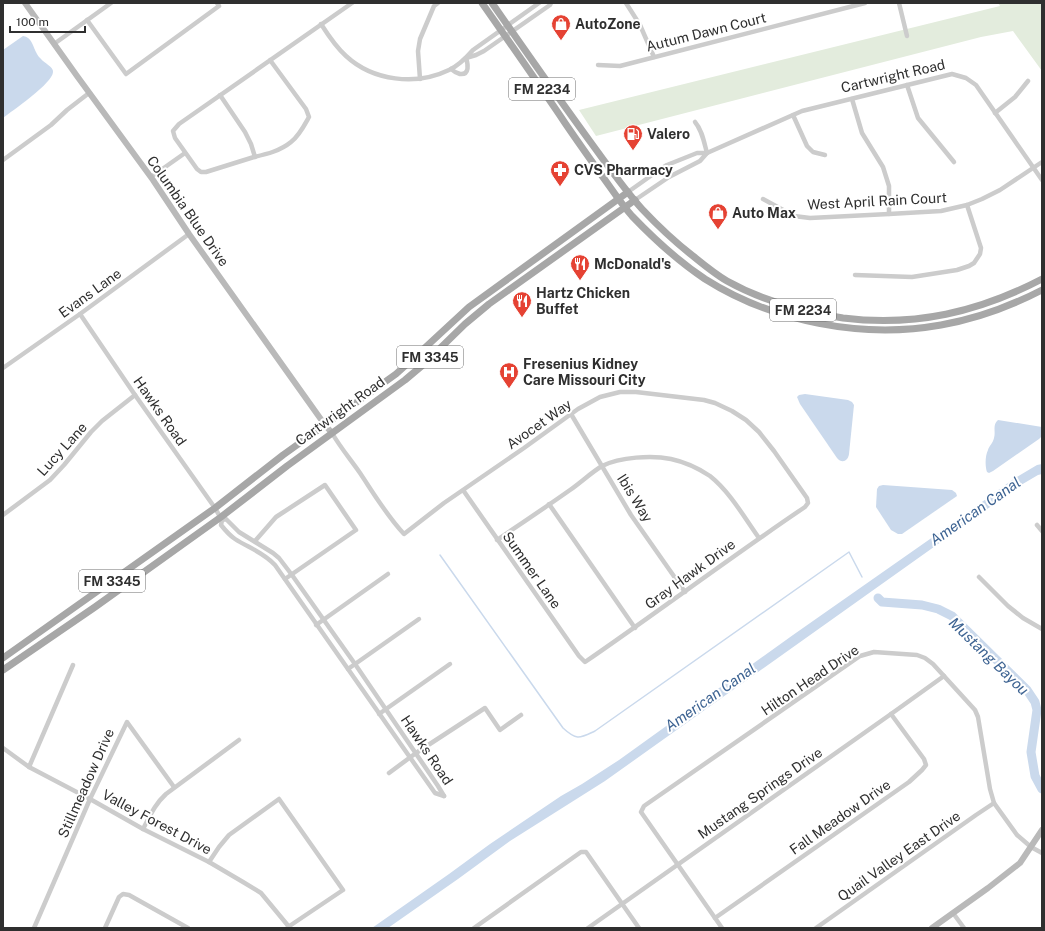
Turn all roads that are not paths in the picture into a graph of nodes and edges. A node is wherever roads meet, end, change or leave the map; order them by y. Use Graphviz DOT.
graph roads {
  1 [pos="25,3"];
  2 [pos="111,3"];
  3 [pos="352,3"];
  4 [pos="438,3"];
  5 [pos="482,3"];
  6 [pos="492,3"];
  7 [pos="539,3"];
  8 [pos="551,3"];
  9 [pos="626,3"];
  10 [pos="865,3"];
  11 [pos="899,3"];
  12 [pos="218,4"];
  13 [pos="87,20"];
  14 [pos="321,24"];
  15 [pos="510,28"];
  16 [pos="503,33"];
  17 [pos="907,36"];
  18 [pos="54,44"];
  19 [pos="654,57"];
  20 [pos="466,58"];
  21 [pos="270,60"];
  22 [pos="598,65"];
  23 [pos="450,69"];
  24 [pos="420,78"];
  25 [pos="1028,81"];
  26 [pos="907,85"];
  27 [pos="89,93"];
  28 [pos="220,95"];
  29 [pos="852,99"];
  30 [pos="995,113"];
  31 [pos="793,115"];
  32 [pos="695,122"];
  33 [pos="185,153"];
  34 [pos="707,153"];
  35 [pos="825,154"];
  36 [pos="255,157"];
  37 [pos="3,160"];
  38 [pos="954,162"];
  39 [pos="1042,162"];
  40 [pos="1033,168"];
  41 [pos="151,177"];
  42 [pos="1042,180"];
  43 [pos="628,192"];
  44 [pos="619,199"];
  45 [pos="763,199"];
  46 [pos="635,200"];
  47 [pos="967,205"];
  48 [pos="625,207"];
  49 [pos="889,214"];
  50 [pos="189,234"];
  51 [pos="535,259"];
  52 [pos="541,267"];
  53 [pos="855,275"];
  54 [pos="1042,279"];
  55 [pos="1042,290"];
  56 [pos="483,296"];
  57 [pos="489,304"];
  58 [pos="80,314"];
  59 [pos="416,356"];
  60 [pos="424,364"];
  61 [pos="3,368"];
  62 [pos="135,395"];
  63 [pos="571,414"];
  64 [pos="325,425"];
  65 [pos="332,433"];
  66 [pos="602,466"];
  67 [pos="463,490"];
  68 [pos="808,503"];
  69 [pos="549,504"];
  70 [pos="215,508"];
  71 [pos="3,515"];
  72 [pos="222,519"];
  73 [pos="1037,525"];
  74 [pos="1042,531"];
  75 [pos="759,538"];
  76 [pos="497,540"];
  77 [pos="255,541"];
  78 [pos="388,574"];
  79 [pos="292,575"];
  80 [pos="979,577"];
  81 [pos="285,579"];
  82 [pos="685,592"];
  83 [pos="88,598"];
  84 [pos="95,607"];
  85 [pos="418,619"];
  86 [pos="323,620"];
  87 [pos="316,624"];
  88 [pos="635,628"];
  89 [pos="1042,629"];
  90 [pos="3,658"];
  91 [pos="585,662"];
  92 [pos="355,664"];
  93 [pos="450,664"];
  94 [pos="73,665"];
  95 [pos="348,669"];
  96 [pos="3,670"];
  97 [pos="944,676"];
  98 [pos="386,709"];
  99 [pos="379,714"];
  100 [pos="891,714"];
  101 [pos="521,715"];
  102 [pos="239,740"];
  103 [pos="3,748"];
  104 [pos="416,753"];
  105 [pos="410,758"];
  106 [pos="29,768"];
  107 [pos="389,773"];
  108 [pos="174,787"];
  109 [pos="90,800"];
  110 [pos="994,803"];
  111 [pos="143,829"];
  112 [pos="1042,830"];
  113 [pos="1031,847"];
  114 [pos="1042,853"];
  115 [pos="210,862"];
  116 [pos="677,865"];
  117 [pos="623,903"];
  118 [pos="953,913"];
  119 [pos="715,918"];
  120 [pos="106,926"];
  121 [pos="288,927"];
  122 [pos="34,928"];
  123 [pos="188,928"];
  124 [pos="474,928"];
  125 [pos="588,928"];
  126 [pos="639,928"];
  127 [pos="722,928"];
  128 [pos="816,928"];
  129 [pos="932,928"];
  130 [pos="964,928"];
  1 -- 18 [label="street, Columbia Blue Drive"];
  2 -- 13 [label="street"];
  3 -- 14 [label="street"];
  4 -- 24 [label="street"];
  5 -- 16 [label="main road, FM 2234"];
  6 -- 15 [label="main road, FM 2234"];
  7 -- 15 [label="street"];
  8 -- 15 [label="street"];
  9 -- 19 [label="street"];
  10 -- 19 [label="street, Autum Dawn Court"];
  11 -- 17 [label="street"];
  12 -- 13 [label="street"];
  13 -- 18 [label="street"];
  14 -- 21 [label="street"];
  14 -- 24 [label="street"];
  15 -- 16 [label="street"];
  15 -- 16 [label="street"];
  15 -- 43 [label="main road, FM 2234"];
  16 -- 20 [label="street"];
  16 -- 20 [label="street"];
  16 -- 44 [label="main road, FM 2234"];
  18 -- 27 [label="street, Columbia Blue Drive"];
  19 -- 22 [label="street, Autum Dawn Court"];
  20 -- 23 [label="street"];
  20 -- 23 [label="street"];
  21 -- 28 [label="street"];
  21 -- 36 [label="street"];
  23 -- 24 [label="street"];
  25 -- 30 [label="street"];
  26 -- 29 [label="street, Cartwright Road"];
  26 -- 30 [label="street, Cartwright Road"];
  26 -- 38 [label="street"];
  27 -- 37 [label="street"];
  27 -- 41 [label="street, Columbia Blue Drive"];
  28 -- 33 [label="street"];
  28 -- 36 [label="street"];
  29 -- 31 [label="street, Cartwright Road"];
  29 -- 49 [label="street"];
  30 -- 40 [label="street, Cartwright Road"];
  31 -- 34 [label="street, Cartwright Road"];
  31 -- 35 [label="street"];
  32 -- 34 [label="street"];
  33 -- 36 [label="street"];
  33 -- 41 [label="street"];
  34 -- 43 [label="street, Cartwright Road"];
  34 -- 46 [label="street, Cartwright Road"];
  39 -- 40 [label="street, West April Rain Court"];
  40 -- 42 [label="street, Cartwright Road"];
  40 -- 47 [label="street, West April Rain Court"];
  41 -- 50 [label="street, Columbia Blue Drive"];
  43 -- 44 [label="main road, Cartwright Road"];
  43 -- 46 [label="main road, FM 2234"];
  44 -- 48 [label="main road, FM 2234"];
  44 -- 51 [label="main road, Cartwright Road / FM 3345"];
  45 -- 49 [label="street, West April Rain Court"];
  46 -- 48 [label="main road, Cartwright Road"];
  46 -- 54 [label="main road, FM 2234"];
  47 -- 49 [label="street, West April Rain Court"];
  47 -- 53 [label="street"];
  48 -- 52 [label="main road, Cartwright Road / FM 3345"];
  48 -- 55 [label="main road, FM 2234"];
  50 -- 58 [label="street, Evans Lane"];
  50 -- 64 [label="street, Columbia Blue Drive"];
  51 -- 52 [label="main road"];
  51 -- 56 [label="main road, Cartwright Road / FM 3345"];
  52 -- 57 [label="main road, Cartwright Road / FM 3345"];
  56 -- 57 [label="main road"];
  56 -- 59 [label="main road, Cartwright Road / FM 3345"];
  57 -- 60 [label="main road, Cartwright Road / FM 3345"];
  58 -- 61 [label="street, Evans Lane"];
  58 -- 62 [label="street, Hawks Road"];
  59 -- 60 [label="main road"];
  59 -- 64 [label="main road, Cartwright Road / FM 3345"];
  60 -- 65 [label="main road, Cartwright Road / FM 3345"];
  62 -- 70 [label="street, Hawks Road"];
  62 -- 71 [label="street, Lucy Lane"];
  63 -- 66 [label="street, Ibis Way"];
  63 -- 67 [label="street, Avocet Way"];
  63 -- 68 [label="street, Avocet Way"];
  64 -- 65 [label="street, Columbia Blue Drive"];
  64 -- 70 [label="main road, Cartwright Road / FM 3345"];
  65 -- 67 [label="street, Avocet Way"];
  65 -- 72 [label="main road, Cartwright Road / FM 3345"];
  66 -- 69 [label="street"];
  66 -- 75 [label="street"];
  66 -- 82 [label="street, Ibis Way"];
  67 -- 76 [label="street, Summer Lane"];
  68 -- 75 [label="street, Gray Hawk Drive"];
  69 -- 76 [label="street"];
  69 -- 88 [label="street"];
  70 -- 72 [label="street, Hawks Road"];
  70 -- 83 [label="main road, Cartwright Road / FM 3345"];
  72 -- 77 [label="street, Hawks Road"];
  72 -- 81 [label="street, Hawks Road"];
  72 -- 84 [label="main road, Cartwright Road / FM 3345"];
  73 -- 74 [label="street"];
  75 -- 82 [label="street, Gray Hawk Drive"];
  76 -- 91 [label="street, Summer Lane"];
  77 -- 79 [label="street, Hawks Road"];
  77 -- 79 [label="street"];
  78 -- 86 [label="street"];
  79 -- 81 [label="street"];
  79 -- 86 [label="street, Hawks Road"];
  80 -- 89 [label="street"];
  81 -- 87 [label="street, Hawks Road"];
  82 -- 88 [label="street, Gray Hawk Drive"];
  83 -- 84 [label="main road"];
  83 -- 90 [label="main road, Cartwright Road / FM 3345"];
  84 -- 96 [label="main road, Cartwright Road / FM 3345"];
  85 -- 92 [label="street"];
  86 -- 87 [label="street"];
  86 -- 92 [label="street, Hawks Road"];
  87 -- 95 [label="street, Hawks Road"];
  88 -- 91 [label="street, Gray Hawk Drive"];
  92 -- 95 [label="street"];
  92 -- 98 [label="street, Hawks Road"];
  93 -- 98 [label="street"];
  94 -- 106 [label="street"];
  95 -- 99 [label="street, Hawks Road"];
  97 -- 100 [label="street, Mustang Springs Drive"];
  97 -- 110 [label="street, Hilton Head Drive"];
  97 -- 116 [label="street, Hilton Head Drive"];
  98 -- 99 [label="street"];
  98 -- 104 [label="street, Hawks Road"];
  99 -- 105 [label="street, Hawks Road"];
  100 -- 116 [label="street, Mustang Springs Drive"];
  100 -- 119 [label="street, Fall Meadow Drive"];
  101 -- 104 [label="street"];
  102 -- 108 [label="street"];
  103 -- 106 [label="street, Valley Forest Drive"];
  104 -- 105 [label="street"];
  104 -- 105 [label="street, Hawks Road"];
  105 -- 107 [label="street"];
  106 -- 109 [label="street, Valley Forest Drive"];
  108 -- 109 [label="street, Stillmeadow Drive"];
  108 -- 111 [label="street"];
  109 -- 111 [label="street, Valley Forest Drive"];
  109 -- 122 [label="street, Stillmeadow Drive"];
  110 -- 113 [label="street, Hilton Head Drive"];
  110 -- 128 [label="street, Quail Valley East Drive"];
  111 -- 115 [label="street, Valley Forest Drive"];
  112 -- 113 [label="street"];
  113 -- 114 [label="street, Hilton Head Drive"];
  113 -- 118 [label="street"];
  115 -- 121 [label="street, Valley Forest Drive"];
  115 -- 121 [label="street"];
  116 -- 117 [label="street, Mustang Springs Drive"];
  116 -- 119 [label="street"];
  117 -- 124 [label="street"];
  117 -- 125 [label="street, Mustang Springs Drive"];
  117 -- 126 [label="street"];
  118 -- 129 [label="street"];
  118 -- 130 [label="street"];
  119 -- 127 [label="street"];
  120 -- 123 [label="street"];
}
